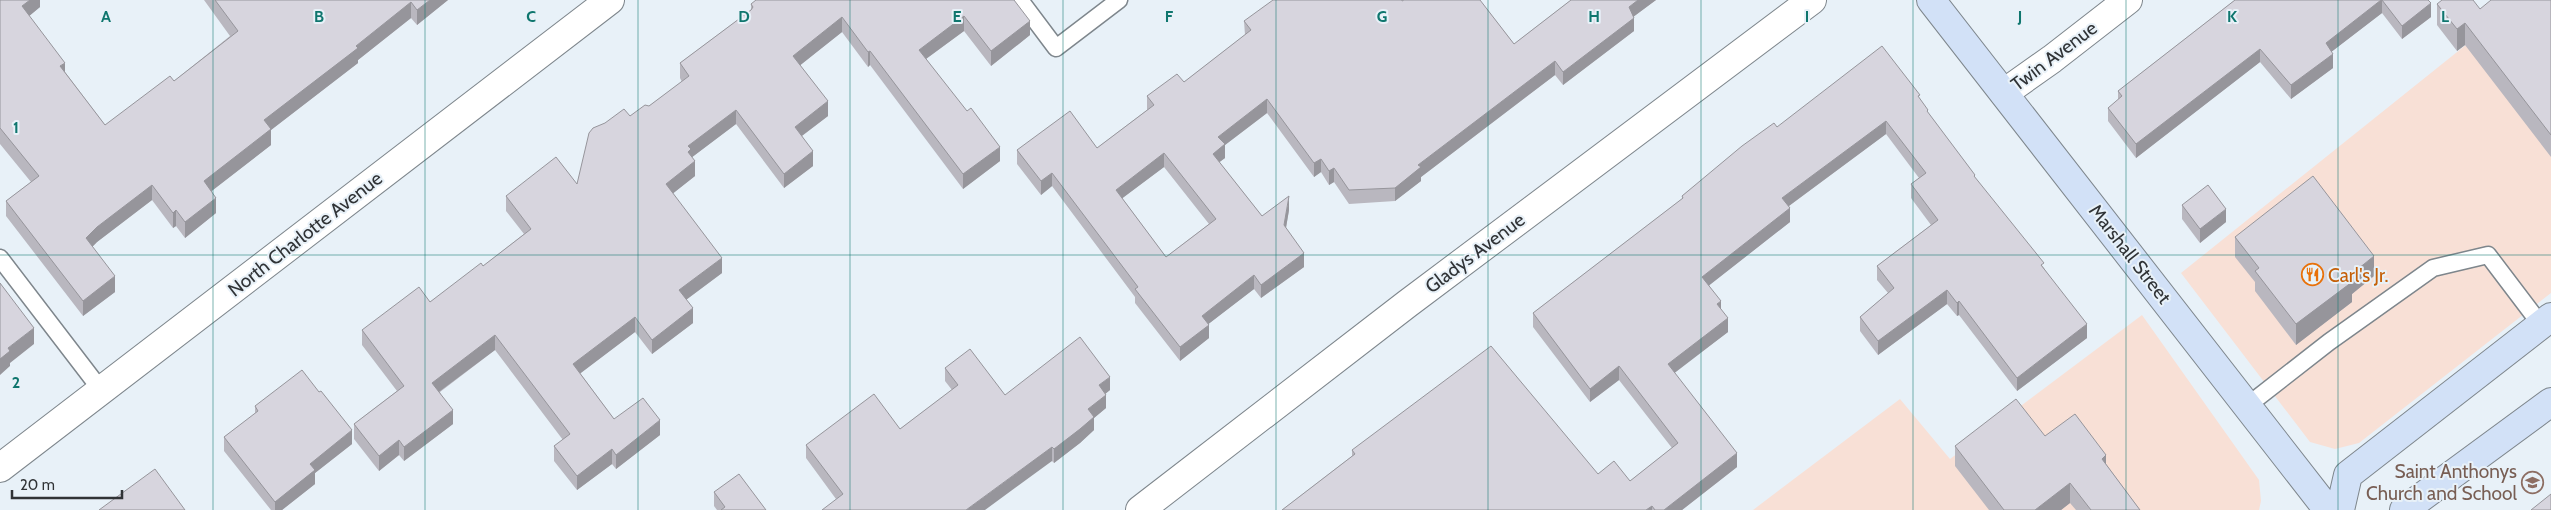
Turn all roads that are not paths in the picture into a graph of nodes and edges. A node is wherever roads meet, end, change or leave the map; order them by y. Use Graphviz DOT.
graph roads {
  1 [pos="610,0"];
  2 [pos="1020,0"];
  3 [pos="1119,0"];
  4 [pos="1812,0"];
  5 [pos="1931,0"];
  6 [pos="2128,0"];
  7 [pos="2004,93"];
  8 [pos="0,258"];
  9 [pos="2546,321"];
  10 [pos="101,390"];
  11 [pos="2551,402"];
  12 [pos="2247,406"];
  13 [pos="0,468"];
  14 [pos="1140,510"];
  15 [pos="2328,510"];
  16 [pos="2340,510"];
  17 [pos="2404,510"];
  1 -- 10 [label="street, North Charlotte Avenue"];
  2 -- 3 [label="lane"];
  4 -- 14 [label="street, Gladys Avenue"];
  5 -- 7 [label="street, Marshall Street"];
  6 -- 7 [label="street, Twin Avenue"];
  7 -- 12 [label="street, Marshall Street"];
  8 -- 10 [label="lane"];
  9 -- 12 [label="lane"];
  9 -- 16 [label="street"];
  10 -- 13 [label="street, North Charlotte Avenue"];
  11 -- 17 [label="street"];
  12 -- 15 [label="street, Marshall Street"];
}
